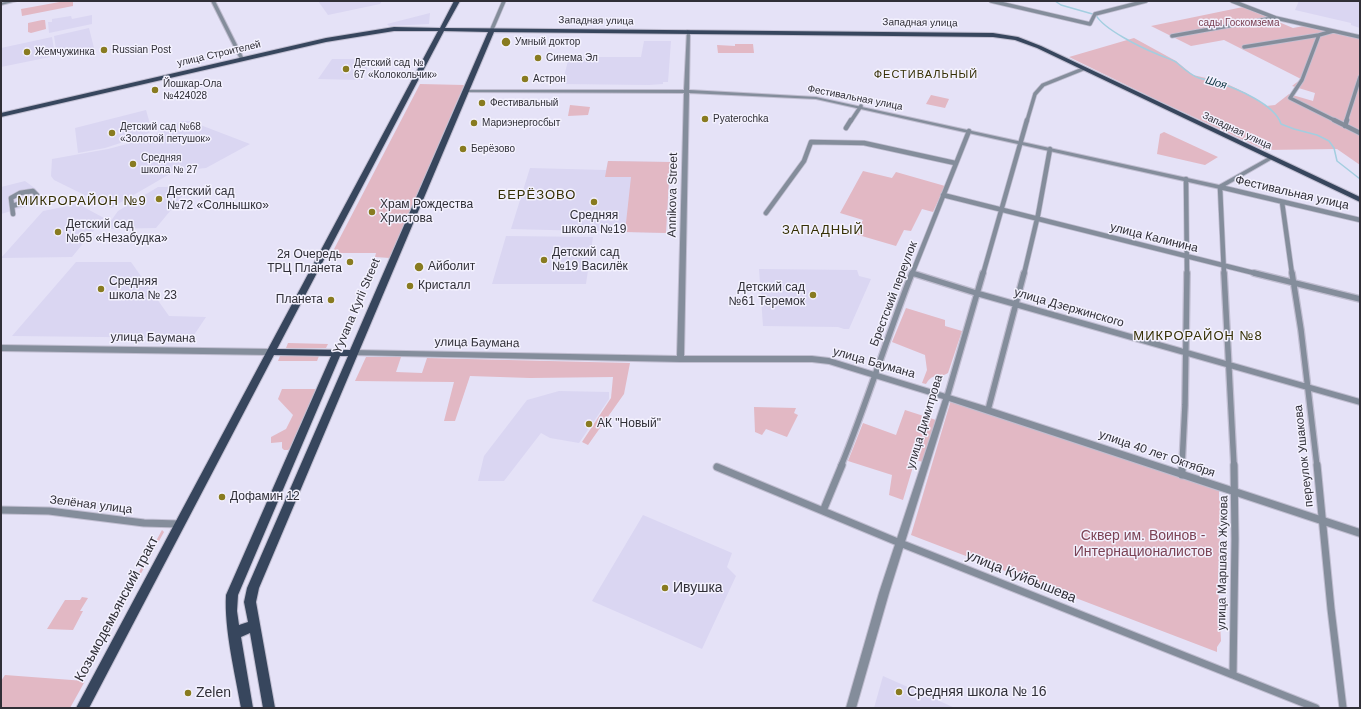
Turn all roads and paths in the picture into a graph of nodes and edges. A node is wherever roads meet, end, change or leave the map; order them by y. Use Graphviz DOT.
graph roads {
  1 [pos="15,1"];
  2 [pos="213,1"];
  3 [pos="457,1"];
  4 [pos="504,1"];
  5 [pos="991,1"];
  6 [pos="1146,1"];
  7 [pos="1232,1"];
  8 [pos="1,4"];
  9 [pos="1276,18"];
  10 [pos="443,28"];
  11 [pos="492,29"];
  12 [pos="688,31"];
  13 [pos="1333,31"];
  14 [pos="1319,35"];
  15 [pos="1172,36"];
  16 [pos="1360,37"];
  17 [pos="1244,47"];
  18 [pos="242,59"];
  19 [pos="1084,69"];
  20 [pos="1360,77"];
  21 [pos="466,91"];
  22 [pos="686,92"];
  23 [pos="861,106"];
  24 [pos="1,115"];
  25 [pos="1345,126"];
  26 [pos="846,128"];
  27 [pos="969,131"];
  28 [pos="1360,133"];
  29 [pos="1020,142"];
  30 [pos="1050,149"];
  31 [pos="1271,158"];
  32 [pos="955,162"];
  33 [pos="1186,179"];
  34 [pos="1220,187"];
  35 [pos="943,195"];
  36 [pos="1360,200"];
  37 [pos="1282,202"];
  38 [pos="12,206"];
  39 [pos="1000,210"];
  40 [pos="766,212"];
  41 [pos="13,214"];
  42 [pos="1036,219"];
  43 [pos="1360,220"];
  44 [pos="1187,256"];
  45 [pos="1223,265"];
  46 [pos="912,273"];
  47 [pos="1293,283"];
  48 [pos="976,293"];
  49 [pos="1360,299"];
  50 [pos="1015,304"];
  51 [pos="1,348"];
  52 [pos="270,352"];
  53 [pos="337,352"];
  54 [pos="352,353"];
  55 [pos="1185,353"];
  56 [pos="680,359"];
  57 [pos="1230,366"];
  58 [pos="874,374"];
  59 [pos="1307,387"];
  60 [pos="947,397"];
  61 [pos="1360,402"];
  62 [pos="988,410"];
  63 [pos="296,448"];
  64 [pos="312,448"];
  65 [pos="717,467"];
  66 [pos="1182,475"];
  67 [pos="1235,493"];
  68 [pos="1,510"];
  69 [pos="823,511"];
  70 [pos="1322,521"];
  71 [pos="179,524"];
  72 [pos="1360,533"];
  73 [pos="900,543"];
  74 [pos="254,625"];
  75 [pos="234,634"];
  76 [pos="1233,675"];
  77 [pos="82,708"];
  78 [pos="247,708"];
  79 [pos="269,708"];
  80 [pos="851,708"];
  81 [pos="1316,708"];
  82 [pos="1343,708"];
  1 -- 8 [label="street"];
  2 -- 18 [label="street"];
  3 -- 10 [label="main road"];
  4 -- 11 [label="street, Yyvana Kyrli Street"];
  5 -- 6 [label="street"];
  7 -- 9 [label="street"];
  9 -- 13 [label="street"];
  9 -- 15 [label="street"];
  10 -- 11 [label="main road, Западная улица"];
  10 -- 18 [label="main road, улица Строителей"];
  10 -- 52 [label="main road"];
  11 -- 12 [label="main road, Западная улица"];
  11 -- 21 [label="main road, Yyvana Kyrli Street"];
  12 -- 19 [label="main road, Западная улица"];
  12 -- 22 [label="street, Annikova Street"];
  13 -- 14 [label="street"];
  13 -- 16 [label="street"];
  14 -- 17 [label="street"];
  14 -- 25 [label="street"];
  18 -- 24 [label="main road, улица Строителей"];
  19 -- 29 [label="street, улица Димитрова"];
  19 -- 31 [label="main road, Западная улица"];
  20 -- 25 [label="street"];
  21 -- 22 [label="street, Фестивальная улица"];
  21 -- 54 [label="main road, Yyvana Kyrli Street"];
  22 -- 23 [label="street, Фестивальная улица"];
  22 -- 56 [label="street, Annikova Street"];
  23 -- 26 [label="street"];
  23 -- 27 [label="street, Фестивальная улица"];
  25 -- 28 [label="street"];
  27 -- 29 [label="street, Фестивальная улица"];
  27 -- 32 [label="street, Брестский переулок"];
  29 -- 30 [label="street, Фестивальная улица"];
  29 -- 39 [label="street, улица Димитрова"];
  30 -- 33 [label="street, Фестивальная улица"];
  30 -- 42 [label="street"];
  31 -- 34 [label="street"];
  31 -- 36 [label="main road, Западная улица"];
  32 -- 35 [label="street, Брестский переулок"];
  32 -- 40 [label="street"];
  33 -- 34 [label="street, Фестивальная улица"];
  33 -- 44 [label="street"];
  34 -- 37 [label="street, Фестивальная улица"];
  34 -- 45 [label="street, улица Маршала Жукова"];
  35 -- 39 [label="street, улица Калинина"];
  35 -- 46 [label="street, Брестский переулок"];
  37 -- 43 [label="street, Фестивальная улица"];
  37 -- 47 [label="street, переулок Ушакова"];
  38 -- 38 [label="street"];
  38 -- 41 [label="street"];
  39 -- 42 [label="street, улица Калинина"];
  39 -- 48 [label="street, улица Димитрова"];
  42 -- 44 [label="street, улица Калинина"];
  42 -- 50 [label="street"];
  44 -- 45 [label="street, улица Калинина"];
  44 -- 55 [label="street"];
  45 -- 47 [label="street, улица Калинина"];
  45 -- 57 [label="street, улица Маршала Жукова"];
  46 -- 48 [label="street, улица Дзержинского"];
  46 -- 58 [label="street, Брестский переулок"];
  47 -- 49 [label="street, улица Калинина"];
  47 -- 59 [label="street, переулок Ушакова"];
  48 -- 50 [label="street, улица Дзержинского"];
  48 -- 60 [label="street, улица Димитрова"];
  50 -- 55 [label="street, улица Дзержинского"];
  50 -- 62 [label="street"];
  51 -- 52 [label="street, улица Баумана"];
  52 -- 53 [label="main road, улица Баумана"];
  52 -- 71 [label="main road"];
  53 -- 54 [label="main road, улица Баумана"];
  53 -- 63 [label="main road, Yyvana Kyrli Street"];
  54 -- 56 [label="street, улица Баумана"];
  54 -- 64 [label="main road, Yyvana Kyrli Street"];
  55 -- 57 [label="street, улица Дзержинского"];
  55 -- 66 [label="street"];
  56 -- 58 [label="street, улица Баумана"];
  57 -- 59 [label="street, улица Дзержинского"];
  57 -- 67 [label="street, улица Маршала Жукова"];
  58 -- 60 [label="street, улица Баумана"];
  58 -- 69 [label="street, Брестский переулок"];
  59 -- 61 [label="street, улица Дзержинского"];
  59 -- 70 [label="street, переулок Ушакова"];
  60 -- 62 [label="street, улица 40 лет Октября"];
  60 -- 73 [label="street, улица Димитрова"];
  62 -- 66 [label="street, улица 40 лет Октября"];
  63 -- 64 [label="main road"];
  63 -- 75 [label="main road, Yyvana Kyrli Street"];
  64 -- 74 [label="main road, Yyvana Kyrli Street"];
  65 -- 69 [label="street, улица Куйбышева"];
  66 -- 67 [label="street, улица 40 лет Октября"];
  67 -- 70 [label="street, улица 40 лет Октября"];
  67 -- 76 [label="street, улица Маршала Жукова"];
  68 -- 71 [label="street, Зелёная улица"];
  69 -- 73 [label="street, улица Куйбышева"];
  70 -- 72 [label="street, улица 40 лет Октября"];
  70 -- 82 [label="street, переулок Ушакова"];
  71 -- 77 [label="main road, Козьмодемьянский тракт"];
  73 -- 76 [label="street, улица Куйбышева"];
  73 -- 80 [label="street, улица Димитрова"];
  74 -- 75 [label="main road"];
  74 -- 79 [label="main road, Yyvana Kyrli Street"];
  75 -- 78 [label="main road, Yyvana Kyrli Street"];
  76 -- 81 [label="street, улица Куйбышева"];
}
